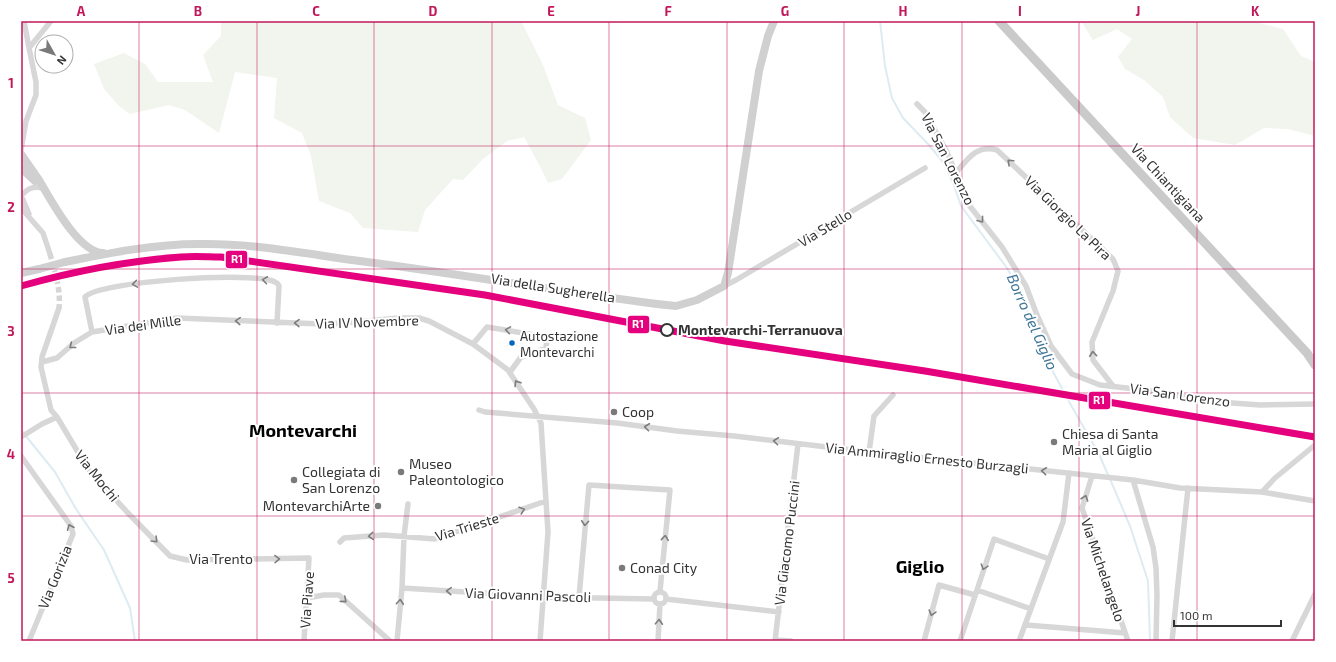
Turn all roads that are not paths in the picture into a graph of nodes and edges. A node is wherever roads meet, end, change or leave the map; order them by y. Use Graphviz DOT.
graph roads {
  1 [pos="24,21"];
  2 [pos="51,21"];
  3 [pos="774,21"];
  4 [pos="999,21"];
  5 [pos="29,48"];
  6 [pos="917,104"];
  7 [pos="26,121"];
  8 [pos="21,125"];
  9 [pos="21,150"];
  10 [pos="21,154"];
  11 [pos="21,168"];
  12 [pos="925,168"];
  13 [pos="955,174"];
  14 [pos="43,188"];
  15 [pos="21,196"];
  16 [pos="21,208"];
  17 [pos="30,218"];
  18 [pos="79,240"];
  19 [pos="109,253"];
  20 [pos="50,254"];
  21 [pos="68,262"];
  22 [pos="21,273"];
  23 [pos="724,286"];
  24 [pos="60,308"];
  25 [pos="277,323"];
  26 [pos="92,332"];
  27 [pos="473,344"];
  28 [pos="42,362"];
  29 [pos="1315,365"];
  30 [pos="510,372"];
  31 [pos="1112,386"];
  32 [pos="893,394"];
  33 [pos="1315,404"];
  34 [pos="51,410"];
  35 [pos="479,410"];
  36 [pos="538,416"];
  37 [pos="57,417"];
  38 [pos="42,424"];
  39 [pos="21,437"];
  40 [pos="798,444"];
  41 [pos="1315,445"];
  42 [pos="869,452"];
  43 [pos="21,456"];
  44 [pos="1069,473"];
  45 [pos="1095,476"];
  46 [pos="1133,480"];
  47 [pos="1188,488"];
  48 [pos="1262,492"];
  49 [pos="546,501"];
  50 [pos="1315,501"];
  51 [pos="408,504"];
  52 [pos="127,512"];
  53 [pos="404,536"];
  54 [pos="340,542"];
  55 [pos="309,558"];
  56 [pos="1049,559"];
  57 [pos="402,588"];
  58 [pos="660,591"];
  59 [pos="976,592"];
  60 [pos="1315,594"];
  61 [pos="544,597"];
  62 [pos="579,597"];
  63 [pos="307,598"];
  64 [pos="653,599"];
  65 [pos="666,599"];
  66 [pos="660,604"];
  67 [pos="1031,609"];
  68 [pos="779,612"];
  69 [pos="1026,625"];
  70 [pos="1125,633"];
  71 [pos="29,641"];
  72 [pos="304,641"];
  73 [pos="390,641"];
  74 [pos="397,641"];
  75 [pos="540,641"];
  76 [pos="658,641"];
  77 [pos="775,641"];
  78 [pos="791,641"];
  79 [pos="924,641"];
  80 [pos="960,641"];
  81 [pos="1019,641"];
  82 [pos="1128,641"];
  83 [pos="1156,641"];
  84 [pos="1172,641"];
  85 [pos="1292,641"];
  1 -- 5 [label="street"];
  2 -- 5 [label="street"];
  3 -- 23 [label="street"];
  4 -- 29 [label="main road, Via Chiantigiana"];
  5 -- 7 [label="street"];
  6 -- 13 [label="street, Via San Lorenzo"];
  7 -- 8 [label="street"];
  7 -- 9 [label="street"];
  10 -- 14 [label="street, Via della Sugherella"];
  11 -- 14 [label="street, Via della Sugherella"];
  12 -- 23 [label="street, Via Stello"];
  13 -- 31 [label="street, Via San Lorenzo, one-way"];
  31 -- 13 [label="street, Via Giorgio La Pira, one-way"];
  14 -- 15 [label="street"];
  14 -- 18 [label="street, Via della Sugherella"];
  15 -- 17 [label="street"];
  16 -- 17 [label="street"];
  17 -- 20 [label="street"];
  18 -- 19 [label="street, Via della Sugherella"];
  18 -- 21 [label="street"];
  19 -- 21 [label="street, Via della Sugherella"];
  19 -- 23 [label="street, Via della Sugherella"];
  21 -- 22 [label="street, Via della Sugherella, bridge"];
  24 -- 28 [label="street"];
  25 -- 26 [label="street, Via dei Mille, one-way"];
  25 -- 26 [label="street, one-way"];
  27 -- 25 [label="street, Via IV Novembre, one-way"];
  26 -- 28 [label="street, Via dei Mille, one-way"];
  27 -- 30 [label="street, Via IV Novembre"];
  30 -- 27 [label="street, one-way"];
  28 -- 34 [label="street"];
  36 -- 30 [label="street, Via IV Novembre, one-way"];
  31 -- 33 [label="street, Via San Lorenzo"];
  32 -- 42 [label="street"];
  34 -- 37 [label="street, Via Mochi"];
  34 -- 38 [label="street"];
  35 -- 36 [label="street, Via Ammiraglio Ernesto Burzagli"];
  40 -- 36 [label="street, Via Ammiraglio Ernesto Burzagli, one-way"];
  36 -- 49 [label="street"];
  37 -- 38 [label="street"];
  37 -- 52 [label="street, Via Mochi"];
  38 -- 39 [label="street"];
  40 -- 42 [label="street, Via Ammiraglio Ernesto Burzagli"];
  40 -- 68 [label="street, Via Giacomo Puccini"];
  41 -- 48 [label="street"];
  44 -- 42 [label="street, Via Ammiraglio Ernesto Burzagli, one-way"];
  71 -- 43 [label="street, Via Gorizia, one-way"];
  44 -- 45 [label="street, Via Ammiraglio Ernesto Burzagli"];
  44 -- 56 [label="street"];
  45 -- 46 [label="street, Via Ammiraglio Ernesto Burzagli"];
  70 -- 45 [label="street, Via Michelangelo, one-way"];
  46 -- 47 [label="street, Via Ammiraglio Ernesto Burzagli"];
  46 -- 83 [label="street"];
  47 -- 48 [label="street, Via Ammiraglio Ernesto Burzagli"];
  47 -- 84 [label="street"];
  48 -- 50 [label="street, Via Ammiraglio Ernesto Burzagli"];
  53 -- 49 [label="street, Via Trieste, one-way"];
  49 -- 61 [label="street"];
  51 -- 53 [label="street"];
  52 -- 55 [label="street, Via Trento, one-way"];
  53 -- 54 [label="street, Via Trieste, one-way"];
  53 -- 57 [label="street"];
  55 -- 63 [label="street, Via Piave"];
  56 -- 59 [label="street, one-way"];
  56 -- 67 [label="street"];
  61 -- 57 [label="street, Via Giovanni Pascoli, one-way"];
  74 -- 57 [label="street, one-way"];
  58 -- 62 [label="street, one-way"];
  58 -- 64 [label="street"];
  58 -- 65 [label="street"];
  59 -- 67 [label="street"];
  59 -- 79 [label="street, one-way"];
  59 -- 80 [label="street"];
  60 -- 85 [label="street"];
  61 -- 62 [label="street, Via Giovanni Pascoli"];
  61 -- 75 [label="street"];
  62 -- 64 [label="street, Via Giovanni Pascoli"];
  63 -- 72 [label="street, Via Piave"];
  63 -- 73 [label="street, one-way"];
  64 -- 66 [label="street"];
  65 -- 66 [label="street"];
  65 -- 68 [label="street"];
  76 -- 66 [label="street, one-way"];
  67 -- 69 [label="street"];
  68 -- 77 [label="street, Via Giacomo Puccini"];
  69 -- 70 [label="street"];
  69 -- 81 [label="street"];
  70 -- 82 [label="street, Via Michelangelo"];
  77 -- 78 [label="street"];
}
